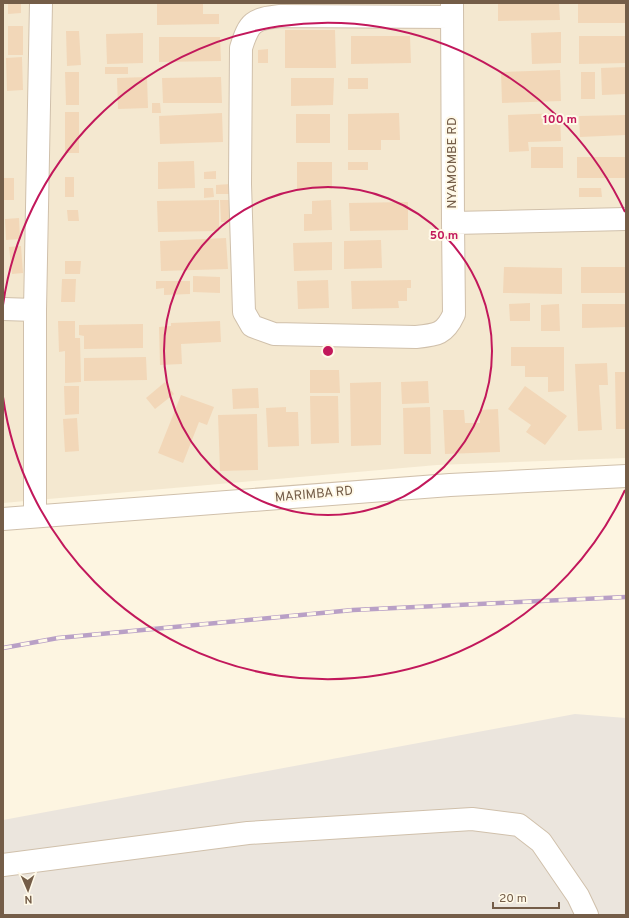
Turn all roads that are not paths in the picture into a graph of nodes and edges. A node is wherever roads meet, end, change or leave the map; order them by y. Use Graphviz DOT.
graph roads {
  1 [pos="41,3"];
  2 [pos="452,10"];
  3 [pos="626,219"];
  4 [pos="453,223"];
  5 [pos="3,309"];
  6 [pos="35,310"];
  7 [pos="626,476"];
  8 [pos="35,515"];
  9 [pos="3,519"];
  10 [pos="3,865"];
  11 [pos="587,915"];
  1 -- 6 [label="street"];
  2 -- 4 [label="street, NYAMOMBE RD"];
  2 -- 4 [label="street"];
  3 -- 4 [label="street, NYAMOMBE RD"];
  5 -- 6 [label="street"];
  6 -- 8 [label="street"];
  7 -- 8 [label="street, MARIMBA RD"];
  8 -- 9 [label="street, MARIMBA RD"];
  10 -- 11 [label="street"];
}
